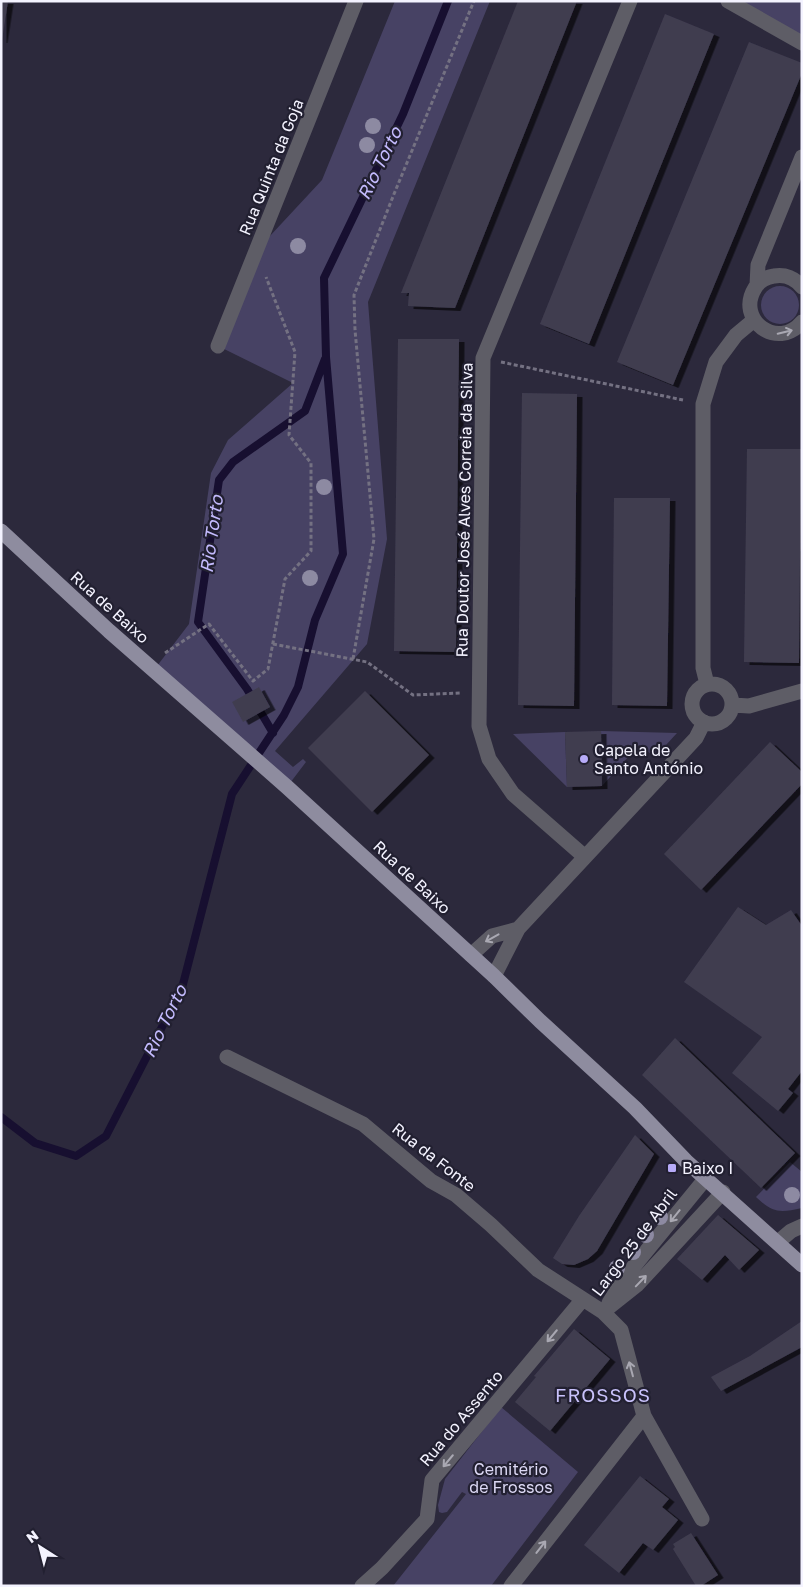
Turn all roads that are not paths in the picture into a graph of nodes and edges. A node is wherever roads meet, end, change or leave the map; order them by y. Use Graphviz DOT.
graph roads {
  1 [pos="356,1"];
  2 [pos="630,1"];
  3 [pos="728,1"];
  4 [pos="802,43"];
  5 [pos="802,157"];
  6 [pos="757,285"];
  7 [pos="802,287"];
  8 [pos="754,320"];
  9 [pos="802,322"];
  10 [pos="218,346"];
  11 [pos="1,531"];
  12 [pos="707,684"];
  13 [pos="802,691"];
  14 [pos="733,705"];
  15 [pos="704,722"];
  16 [pos="585,857"];
  17 [pos="518,929"];
  18 [pos="471,955"];
  19 [pos="494,976"];
  20 [pos="227,1057"];
  21 [pos="706,1178"];
  22 [pos="723,1192"];
  23 [pos="802,1226"];
  24 [pos="778,1242"];
  25 [pos="799,1261"];
  26 [pos="583,1299"];
  27 [pos="603,1312"];
  28 [pos="644,1416"];
  29 [pos="702,1519"];
  30 [pos="362,1586"];
  31 [pos="511,1586"];
  1 -- 10 [label="street, Rua Quinta da Goja"];
  2 -- 16 [label="street, Rua Doutor José Alves Correia da Silva"];
  3 -- 4 [label="street"];
  5 -- 6 [label="street"];
  6 -- 7 [label="street"];
  6 -- 8 [label="street"];
  8 -- 9 [label="street, one-way"];
  8 -- 12 [label="street"];
  11 -- 18 [label="main road, Rua de Baixo"];
  12 -- 14 [label="street"];
  12 -- 15 [label="street"];
  13 -- 14 [label="street"];
  14 -- 15 [label="street"];
  15 -- 16 [label="street"];
  16 -- 17 [label="street"];
  17 -- 18 [label="street, one-way"];
  17 -- 19 [label="street"];
  18 -- 19 [label="main road, Rua de Baixo"];
  19 -- 21 [label="main road, Rua de Baixo"];
  20 -- 26 [label="street, Rua da Fonte"];
  21 -- 22 [label="main road, Rua de Baixo"];
  21 -- 27 [label="street, Largo 25 de Abril, one-way"];
  22 -- 24 [label="main road, Rua de Baixo"];
  27 -- 22 [label="street, Largo 25 de Abril, one-way"];
  23 -- 24 [label="street"];
  24 -- 25 [label="main road, Rua de Baixo"];
  26 -- 27 [label="street, Rua da Fonte"];
  26 -- 30 [label="street, Rua do Assento, one-way"];
  28 -- 27 [label="street, Rua da Fonte, one-way"];
  28 -- 29 [label="street, Rua da Fonte"];
  31 -- 28 [label="street, one-way"];
}
